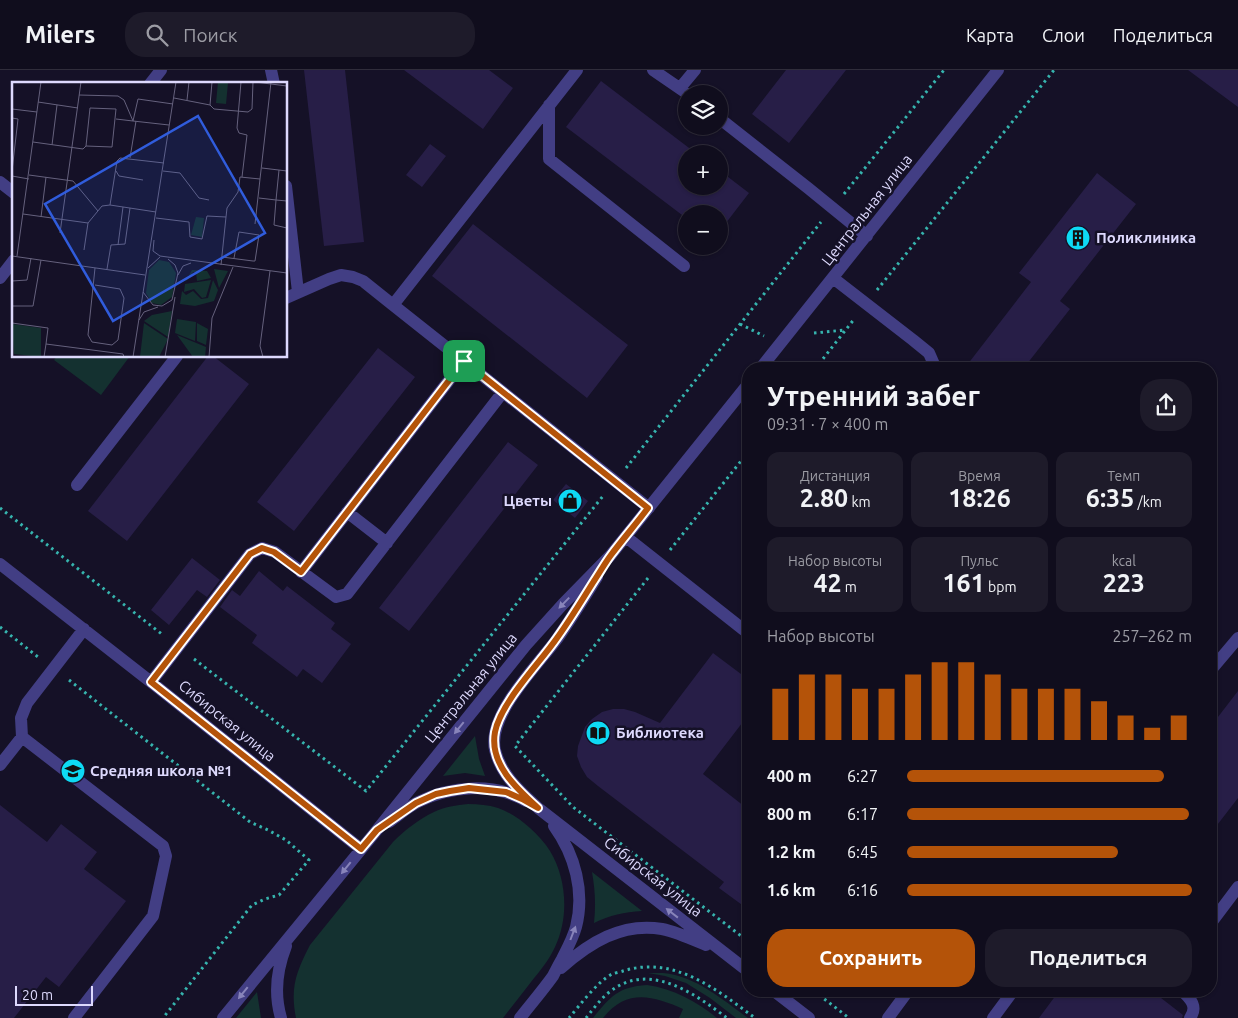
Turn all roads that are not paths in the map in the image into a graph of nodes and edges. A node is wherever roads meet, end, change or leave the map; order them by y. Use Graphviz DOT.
graph roads {
  1 [pos="161,70"];
  2 [pos="576,70"];
  3 [pos="653,70"];
  4 [pos="695,70"];
  5 [pos="998,70"];
  6 [pos="152,82"];
  7 [pos="687,85"];
  8 [pos="678,87"];
  9 [pos="549,105"];
  10 [pos="728,125"];
  11 [pos="0,182"];
  12 [pos="12,191"];
  13 [pos="288,204"];
  14 [pos="867,236"];
  15 [pos="12,263"];
  16 [pos="684,266"];
  17 [pos="0,278"];
  18 [pos="833,278"];
  19 [pos="298,292"];
  20 [pos="288,297"];
  21 [pos="393,305"];
  22 [pos="175,358"];
  23 [pos="464,361"];
  24 [pos="766,362"];
  25 [pos="933,362"];
  26 [pos="503,392"];
  27 [pos="742,392"];
  28 [pos="77,486"];
  29 [pos="648,508"];
  30 [pos="348,512"];
  31 [pos="626,537"];
  32 [pos="387,543"];
  33 [pos="610,556"];
  34 [pos="0,564"];
  35 [pos="301,572"];
  36 [pos="84,629"];
  37 [pos="742,629"];
  38 [pos="1238,638"];
  39 [pos="1217,663"];
  40 [pos="151,682"];
  41 [pos="22,737"];
  42 [pos="0,765"];
  43 [pos="538,808"];
  44 [pos="377,830"];
  45 [pos="361,849"];
  46 [pos="1238,888"];
  47 [pos="1217,915"];
  48 [pos="301,922"];
  49 [pos="724,954"];
  50 [pos="742,967"];
  51 [pos="553,975"];
  52 [pos="782,997"];
  53 [pos="905,997"];
  54 [pos="1009,997"];
  55 [pos="1189,997"];
  56 [pos="894,1016"];
  57 [pos="74,1018"];
  58 [pos="223,1018"];
  59 [pos="280,1018"];
  60 [pos="520,1018"];
  61 [pos="809,1018"];
  62 [pos="993,1018"];
  63 [pos="1190,1018"];
  1 -- 6 [label="street"];
  2 -- 9 [label="street"];
  3 -- 8 [label="street"];
  4 -- 7 [label="street"];
  5 -- 14 [label="street, Центральная улица"];
  9 -- 16 [label="street"];
  9 -- 21 [label="street"];
  10 -- 14 [label="street"];
  11 -- 12 [label="street"];
  13 -- 19 [label="street"];
  14 -- 18 [label="street, Центральная улица"];
  15 -- 17 [label="street"];
  18 -- 24 [label="street, Центральная улица"];
  18 -- 25 [label="street"];
  19 -- 20 [label="street"];
  19 -- 21 [label="street"];
  21 -- 23 [label="street"];
  22 -- 28 [label="street"];
  23 -- 26 [label="street"];
  23 -- 30 [label="street"];
  26 -- 29 [label="street"];
  26 -- 32 [label="street"];
  27 -- 29 [label="street, Центральная улица"];
  29 -- 31 [label="street, Центральная улица"];
  30 -- 32 [label="street"];
  30 -- 35 [label="street"];
  31 -- 33 [label="street, Центральная улица"];
  31 -- 37 [label="street"];
  32 -- 35 [label="street"];
  33 -- 43 [label="street"];
  33 -- 44 [label="street, Центральная улица, one-way"];
  34 -- 36 [label="street, Сибирская улица"];
  35 -- 40 [label="street"];
  36 -- 40 [label="street, Сибирская улица"];
  36 -- 41 [label="street"];
  38 -- 39 [label="street"];
  40 -- 45 [label="street, Сибирская улица"];
  41 -- 42 [label="street"];
  41 -- 57 [label="street"];
  43 -- 44 [label="street"];
  49 -- 43 [label="street, Сибирская улица, one-way"];
  51 -- 43 [label="street, one-way"];
  44 -- 45 [label="street, Центральная улица"];
  45 -- 48 [label="street, Центральная улица, one-way"];
  46 -- 47 [label="street"];
  48 -- 58 [label="street, Центральная улица, one-way"];
  48 -- 59 [label="street"];
  49 -- 50 [label="street, Сибирская улица"];
  49 -- 51 [label="street"];
  51 -- 60 [label="street"];
  52 -- 61 [label="street"];
  53 -- 56 [label="street"];
  54 -- 62 [label="street"];
  55 -- 63 [label="street"];
}
